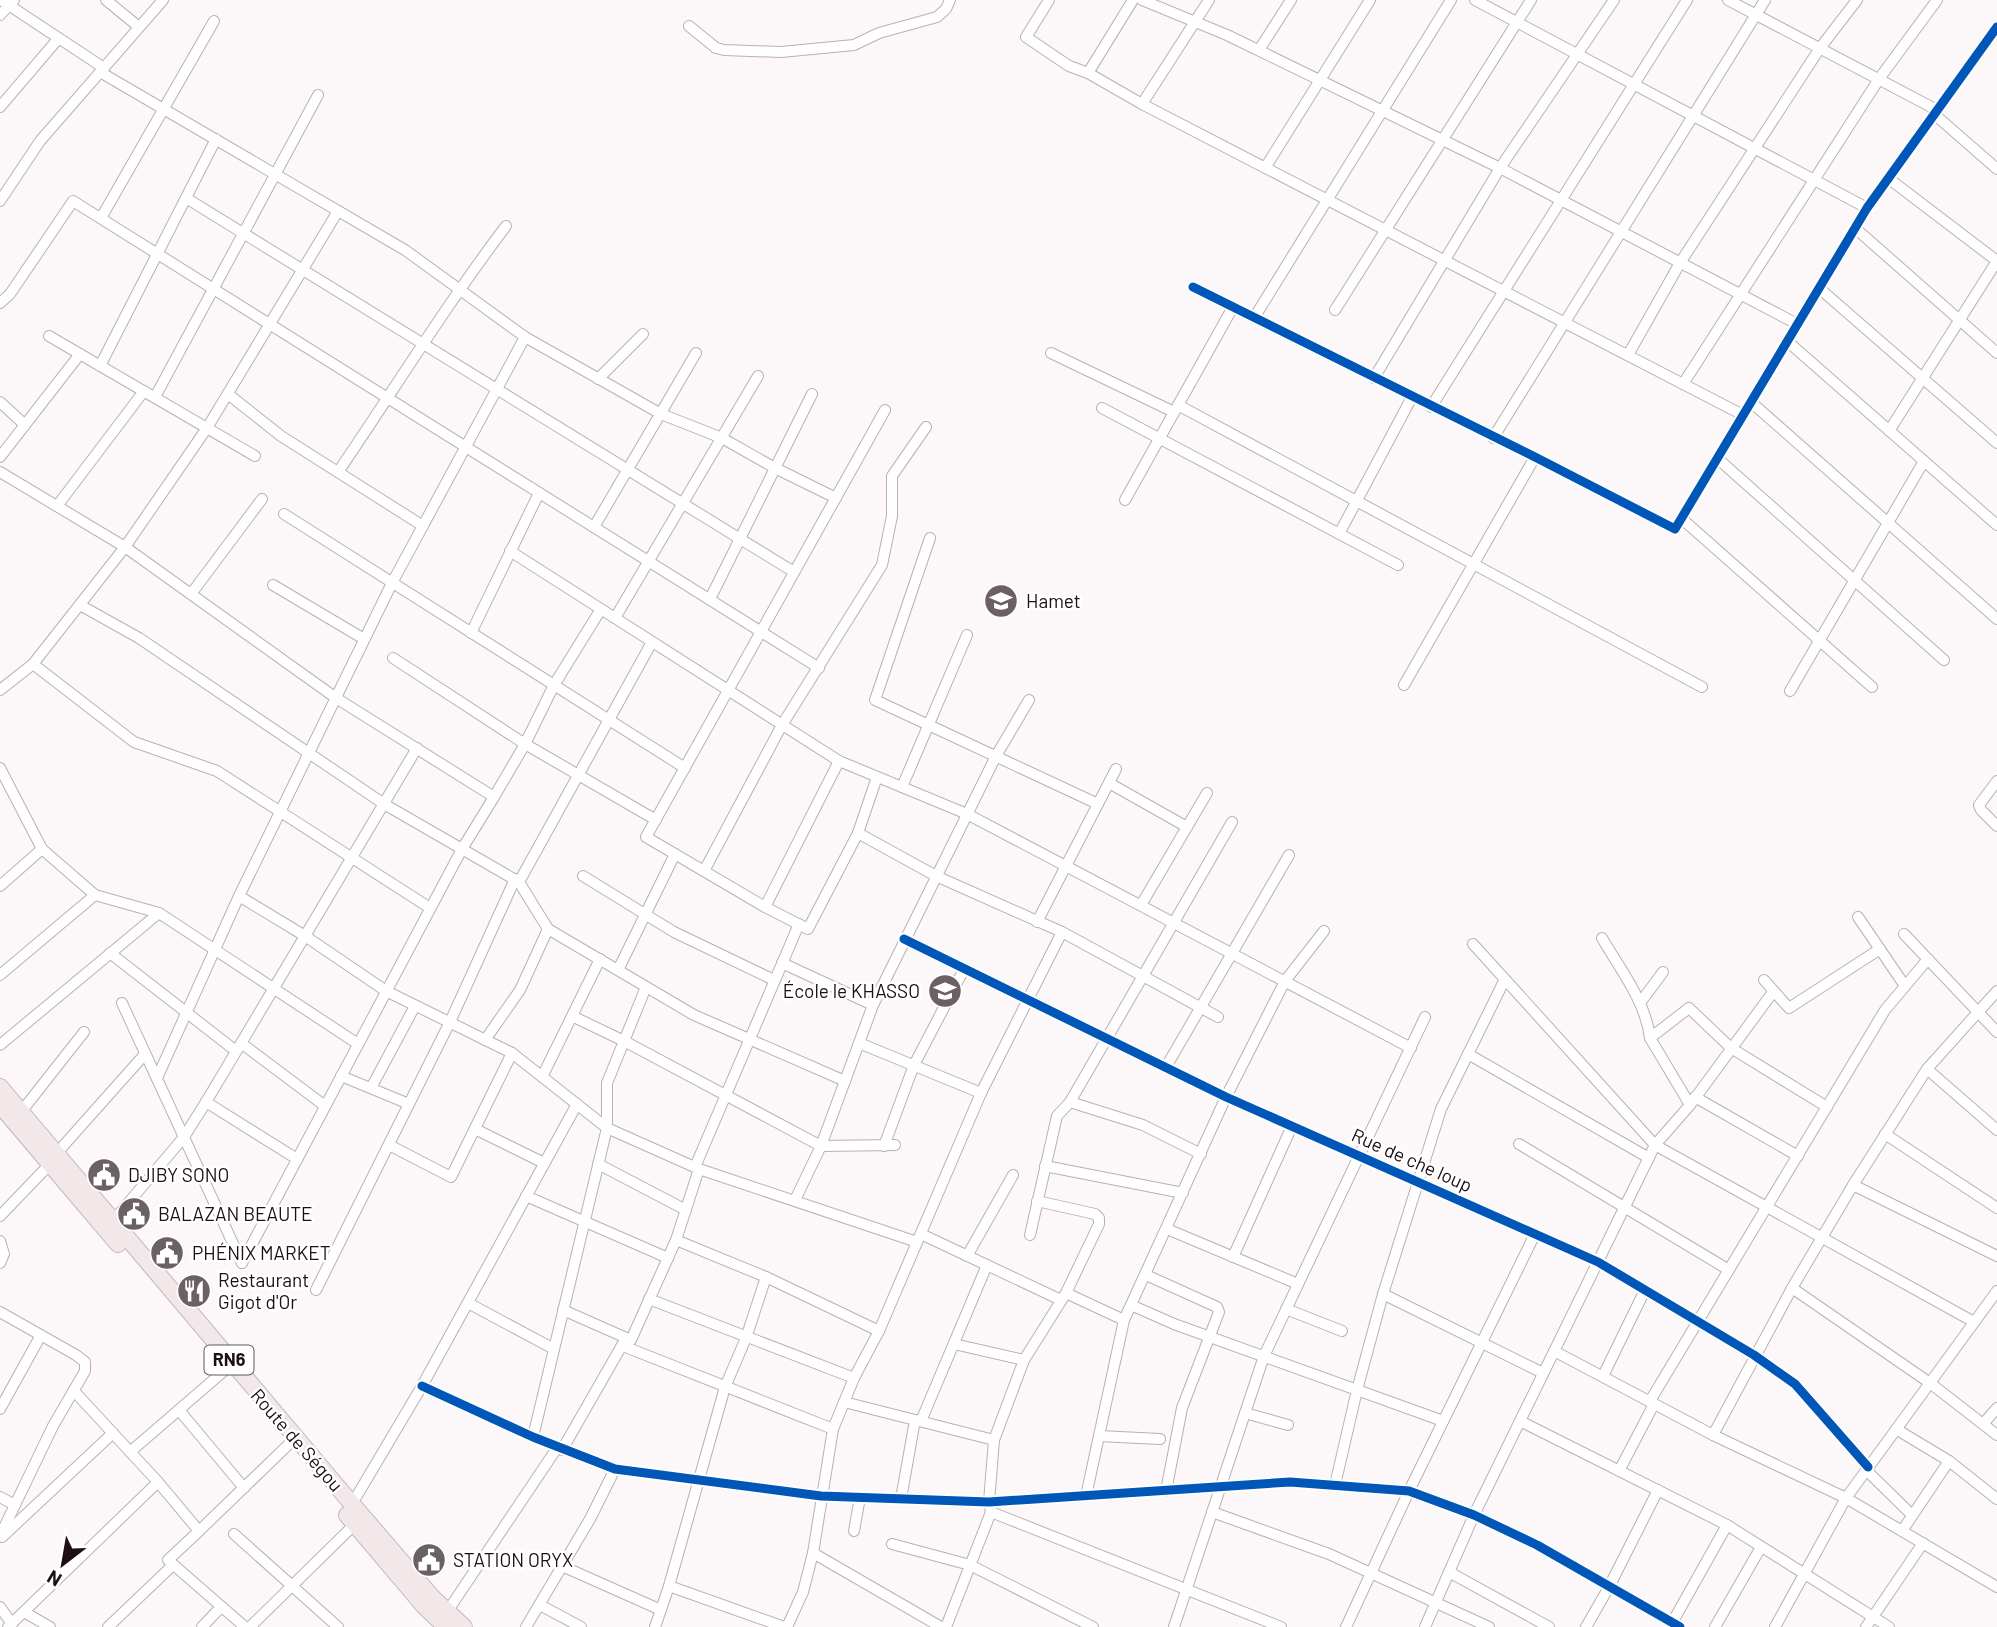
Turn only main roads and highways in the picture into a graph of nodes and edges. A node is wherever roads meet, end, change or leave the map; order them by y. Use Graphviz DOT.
graph roads {
  1 [pos="0,1087"];
  2 [pos="7,1113"];
  3 [pos="53,1159"];
  4 [pos="228,1367"];
  5 [pos="447,1619"];
  6 [pos="464,1627"];
  1 -- 2 [label="highway, Route de Ségou / RN6"];
  2 -- 3 [label="highway, Route de Ségou / RN6"];
  3 -- 4 [label="highway, Route de Ségou / RN6"];
  3 -- 4 [label="highway, Route de Ségou / RN6"];
  4 -- 5 [label="highway, Route de Ségou / RN6"];
  4 -- 5 [label="highway, Route de Ségou / RN6"];
  5 -- 6 [label="highway, Route de Ségou / RN6"];
}
